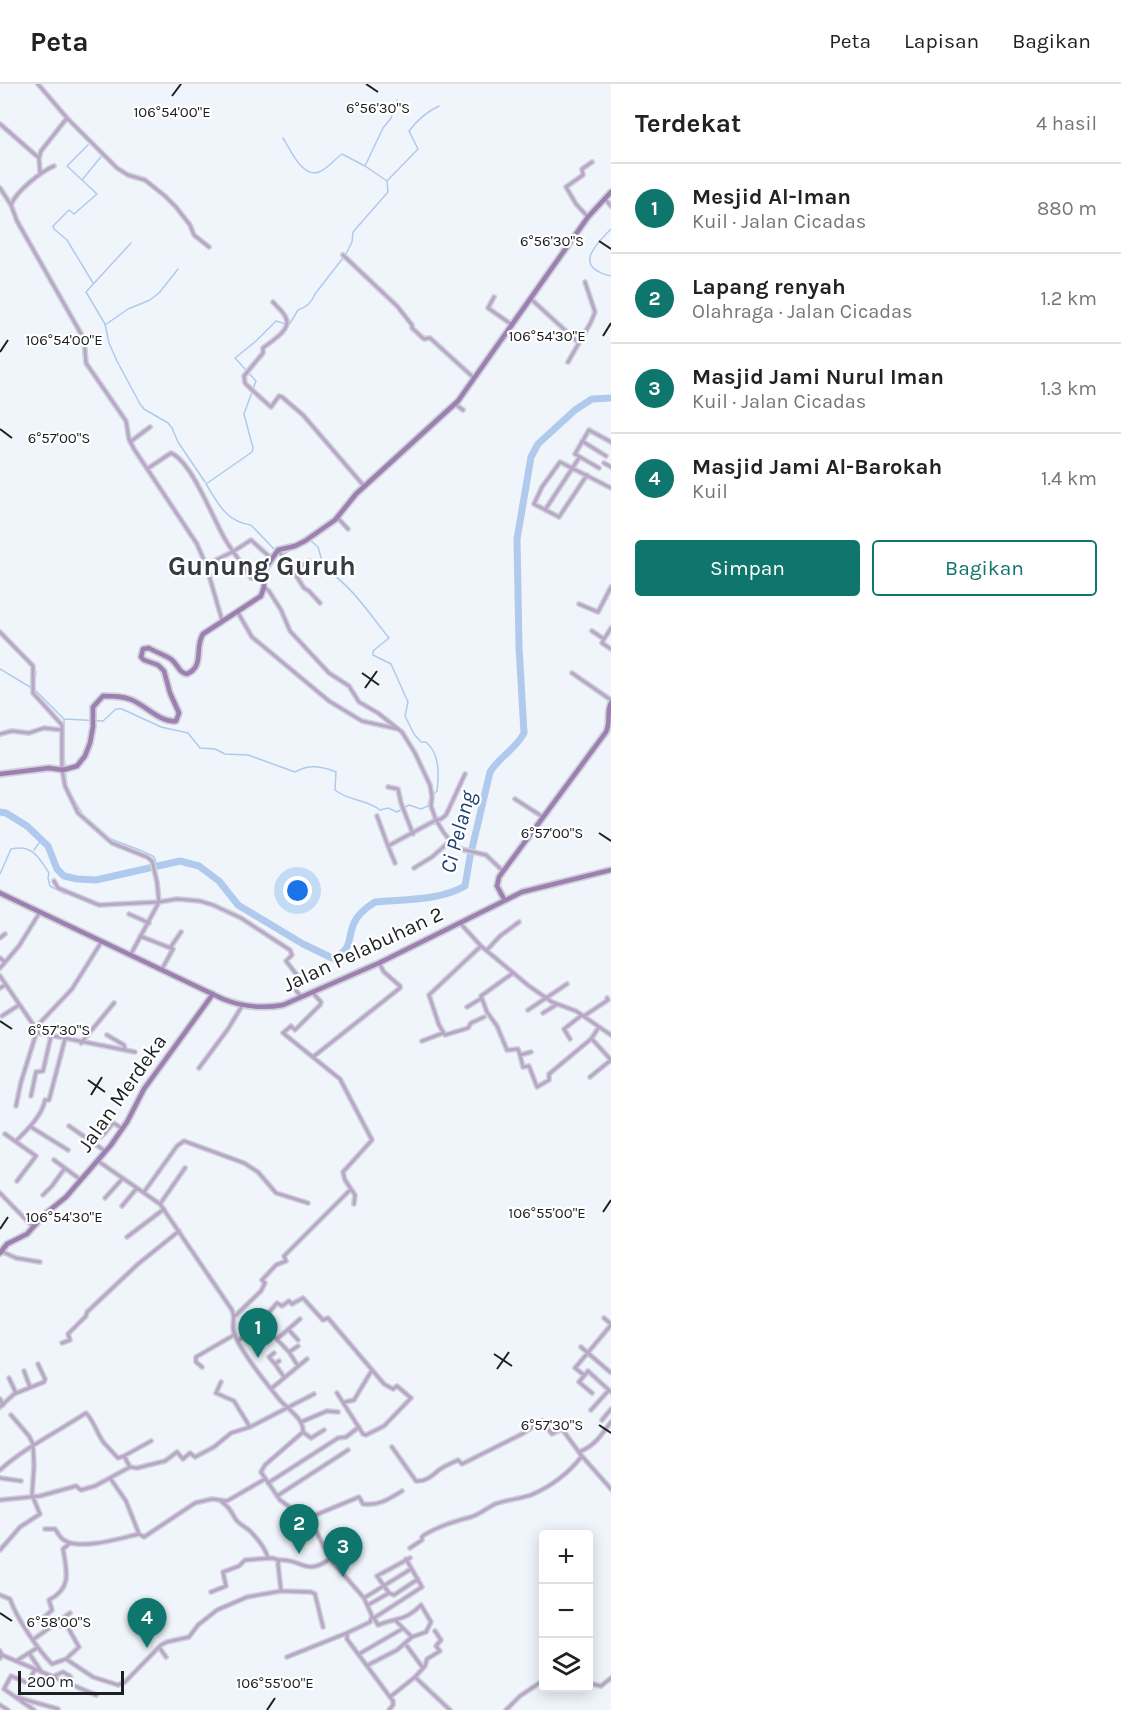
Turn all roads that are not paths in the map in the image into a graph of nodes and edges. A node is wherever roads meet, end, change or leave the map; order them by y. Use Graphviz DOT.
graph roads {
  1 [pos="38,84"];
  2 [pos="67,118"];
  3 [pos="0,124"];
  4 [pos="39,158"];
  5 [pos="592,162"];
  6 [pos="54,166"];
  7 [pos="40,174"];
  8 [pos="0,188"];
  9 [pos="611,192"];
  10 [pos="605,199"];
  11 [pos="11,205"];
  12 [pos="611,206"];
  13 [pos="588,218"];
  14 [pos="209,247"];
  15 [pos="343,255"];
  16 [pos="585,282"];
  17 [pos="494,297"];
  18 [pos="530,298"];
  19 [pos="273,302"];
  20 [pos="511,324"];
  21 [pos="579,343"];
  22 [pos="568,362"];
  23 [pos="475,379"];
  24 [pos="455,404"];
  25 [pos="462,410"];
  26 [pos="150,427"];
  27 [pos="582,441"];
  28 [pos="130,442"];
  29 [pos="611,442"];
  30 [pos="606,456"];
  31 [pos="579,458"];
  32 [pos="604,463"];
  33 [pos="611,467"];
  34 [pos="573,468"];
  35 [pos="599,468"];
  36 [pos="147,469"];
  37 [pos="587,475"];
  38 [pos="364,486"];
  39 [pos="611,488"];
  40 [pos="545,510"];
  41 [pos="337,517"];
  42 [pos="348,529"];
  43 [pos="278,550"];
  44 [pos="234,552"];
  45 [pos="271,558"];
  46 [pos="309,561"];
  47 [pos="206,565"];
  48 [pos="293,571"];
  49 [pos="263,572"];
  50 [pos="264,587"];
  51 [pos="610,590"];
  52 [pos="320,603"];
  53 [pos="579,604"];
  54 [pos="237,611"];
  55 [pos="222,620"];
  56 [pos="611,628"];
  57 [pos="592,631"];
  58 [pos="4,633"];
  59 [pos="604,639"];
  60 [pos="611,649"];
  61 [pos="572,673"];
  62 [pos="611,701"];
  63 [pos="399,729"];
  64 [pos="62,730"];
  65 [pos="0,734"];
  66 [pos="64,770"];
  67 [pos="0,774"];
  68 [pos="465,774"];
  69 [pos="388,788"];
  70 [pos="515,799"];
  71 [pos="377,816"];
  72 [pos="543,817"];
  73 [pos="436,820"];
  74 [pos="413,834"];
  75 [pos="450,841"];
  76 [pos="388,846"];
  77 [pos="395,863"];
  78 [pos="414,867"];
  79 [pos="611,870"];
  80 [pos="503,871"];
  81 [pos="54,881"];
  82 [pos="0,893"];
  83 [pos="504,899"];
  84 [pos="159,902"];
  85 [pos="40,912"];
  86 [pos="129,914"];
  87 [pos="519,922"];
  88 [pos="149,923"];
  89 [pos="460,923"];
  90 [pos="181,932"];
  91 [pos="5,934"];
  92 [pos="140,936"];
  93 [pos="0,938"];
  94 [pos="102,941"];
  95 [pos="481,946"];
  96 [pos="170,948"];
  97 [pos="487,950"];
  98 [pos="130,954"];
  99 [pos="0,958"];
  100 [pos="5,962"];
  101 [pos="379,963"];
  102 [pos="0,968"];
  103 [pos="162,969"];
  104 [pos="313,970"];
  105 [pos="513,972"];
  106 [pos="0,976"];
  107 [pos="299,978"];
  108 [pos="567,984"];
  109 [pos="5,985"];
  110 [pos="0,988"];
  111 [pos="313,993"];
  112 [pos="213,994"];
  113 [pos="301,998"];
  114 [pos="482,998"];
  115 [pos="546,998"];
  116 [pos="607,998"];
  117 [pos="114,1003"];
  118 [pos="19,1005"];
  119 [pos="556,1005"];
  120 [pos="242,1006"];
  121 [pos="467,1007"];
  122 [pos="528,1010"];
  123 [pos="543,1013"];
  124 [pos="2,1016"];
  125 [pos="583,1016"];
  126 [pos="484,1017"];
  127 [pos="599,1027"];
  128 [pos="36,1030"];
  129 [pos="444,1033"];
  130 [pos="107,1035"];
  131 [pos="611,1035"];
  132 [pos="51,1036"];
  133 [pos="65,1039"];
  134 [pos="570,1039"];
  135 [pos="591,1039"];
  136 [pos="422,1041"];
  137 [pos="81,1043"];
  138 [pos="125,1050"];
  139 [pos="135,1052"];
  140 [pos="531,1052"];
  141 [pos="520,1055"];
  142 [pos="313,1057"];
  143 [pos="611,1060"];
  144 [pos="199,1068"];
  145 [pos="590,1077"];
  146 [pos="31,1096"];
  147 [pos="16,1106"];
  148 [pos="107,1119"];
  149 [pos="113,1123"];
  150 [pos="31,1126"];
  151 [pos="69,1126"];
  152 [pos="123,1129"];
  153 [pos="5,1134"];
  154 [pos="16,1141"];
  155 [pos="94,1142"];
  156 [pos="68,1150"];
  157 [pos="105,1151"];
  158 [pos="54,1160"];
  159 [pos="96,1160"];
  160 [pos="65,1168"];
  161 [pos="185,1168"];
  162 [pos="123,1178"];
  163 [pos="81,1179"];
  164 [pos="17,1181"];
  165 [pos="137,1188"];
  166 [pos="351,1189"];
  167 [pos="144,1192"];
  168 [pos="0,1193"];
  169 [pos="43,1195"];
  170 [pos="105,1198"];
  171 [pos="308,1203"];
  172 [pos="160,1204"];
  173 [pos="354,1204"];
  174 [pos="122,1206"];
  175 [pos="164,1209"];
  176 [pos="33,1227"];
  177 [pos="179,1230"];
  178 [pos="127,1237"];
  179 [pos="0,1252"];
  180 [pos="40,1262"];
  181 [pos="235,1316"];
  182 [pos="604,1318"];
  183 [pos="300,1319"];
  184 [pos="611,1325"];
  185 [pos="273,1327"];
  186 [pos="288,1329"];
  187 [pos="234,1335"];
  188 [pos="277,1340"];
  189 [pos="298,1340"];
  190 [pos="238,1341"];
  191 [pos="62,1343"];
  192 [pos="298,1346"];
  193 [pos="581,1347"];
  194 [pos="289,1352"];
  195 [pos="274,1353"];
  196 [pos="588,1353"];
  197 [pos="307,1359"];
  198 [pos="279,1361"];
  199 [pos="38,1364"];
  200 [pos="275,1364"];
  201 [pos="202,1366"];
  202 [pos="298,1366"];
  203 [pos="372,1370"];
  204 [pos="24,1371"];
  205 [pos="610,1372"];
  206 [pos="584,1375"];
  207 [pos="285,1377"];
  208 [pos="9,1378"];
  209 [pos="221,1382"];
  210 [pos="30,1387"];
  211 [pos="271,1389"];
  212 [pos="610,1390"];
  213 [pos="16,1393"];
  214 [pos="338,1393"];
  215 [pos="314,1394"];
  216 [pos="592,1394"];
  217 [pos="0,1399"];
  218 [pos="343,1402"];
  219 [pos="1,1406"];
  220 [pos="287,1408"];
  221 [pos="611,1409"];
  222 [pos="591,1410"];
  223 [pos="338,1412"];
  224 [pos="11,1415"];
  225 [pos="602,1420"];
  226 [pos="301,1422"];
  227 [pos="611,1422"];
  228 [pos="250,1426"];
  229 [pos="359,1427"];
  230 [pos="324,1430"];
  231 [pos="303,1432"];
  232 [pos="151,1441"];
  233 [pos="33,1444"];
  234 [pos="392,1447"];
  235 [pos="348,1450"];
  236 [pos="579,1452"];
  237 [pos="124,1456"];
  238 [pos="582,1456"];
  239 [pos="130,1467"];
  240 [pos="0,1470"];
  241 [pos="0,1478"];
  242 [pos="110,1478"];
  243 [pos="265,1478"];
  244 [pos="21,1481"];
  245 [pos="268,1483"];
  246 [pos="611,1489"];
  247 [pos="402,1491"];
  248 [pos="32,1495"];
  249 [pos="277,1496"];
  250 [pos="0,1500"];
  251 [pos="221,1501"];
  252 [pos="301,1521"];
  253 [pos="45,1529"];
  254 [pos="139,1534"];
  255 [pos="70,1543"];
  256 [pos="410,1548"];
  257 [pos="0,1550"];
  258 [pos="269,1558"];
  259 [pos="330,1559"];
  260 [pos="279,1560"];
  261 [pos="412,1569"];
  262 [pos="418,1579"];
  263 [pos="385,1587"];
  264 [pos="281,1591"];
  265 [pos="211,1592"];
  266 [pos="389,1593"];
  267 [pos="0,1594"];
  268 [pos="364,1598"];
  269 [pos="368,1605"];
  270 [pos="70,1613"];
  271 [pos="373,1618"];
  272 [pos="40,1620"];
  273 [pos="57,1621"];
  274 [pos="396,1621"];
  275 [pos="323,1627"];
  276 [pos="402,1629"];
  277 [pos="435,1631"];
  278 [pos="347,1633"];
  279 [pos="412,1637"];
  280 [pos="34,1639"];
  281 [pos="407,1646"];
  282 [pos="38,1647"];
  283 [pos="159,1647"];
  284 [pos="29,1653"];
  285 [pos="358,1654"];
  286 [pos="1,1655"];
  287 [pos="166,1657"];
  288 [pos="287,1657"];
  289 [pos="66,1659"];
  290 [pos="16,1661"];
  291 [pos="368,1665"];
  292 [pos="423,1668"];
  293 [pos="34,1669"];
  294 [pos="42,1673"];
  295 [pos="52,1677"];
  296 [pos="415,1677"];
  297 [pos="611,1678"];
  298 [pos="72,1683"];
  299 [pos="539,1683"];
  300 [pos="593,1684"];
  301 [pos="96,1695"];
  302 [pos="390,1696"];
  303 [pos="14,1697"];
  304 [pos="0,1705"];
  305 [pos="48,1709"];
  306 [pos="58,1709"];
  307 [pos="8,1710"];
  308 [pos="34,1710"];
  309 [pos="389,1710"];
  310 [pos="449,1710"];
  311 [pos="506,1710"];
  1 -- 2 [label="street"];
  2 -- 4 [label="street"];
  2 -- 14 [label="street"];
  3 -- 4 [label="street"];
  4 -- 7 [label="street"];
  5 -- 13 [label="street"];
  6 -- 7 [label="street"];
  7 -- 11 [label="street"];
  8 -- 11 [label="street"];
  9 -- 10 [label="street"];
  10 -- 12 [label="street"];
  10 -- 13 [label="street"];
  11 -- 28 [label="street"];
  13 -- 18 [label="street"];
  15 -- 23 [label="street"];
  16 -- 21 [label="street"];
  17 -- 20 [label="street"];
  18 -- 20 [label="street"];
  18 -- 21 [label="street"];
  19 -- 38 [label="street"];
  20 -- 23 [label="street"];
  21 -- 22 [label="street"];
  23 -- 24 [label="street"];
  24 -- 25 [label="street"];
  24 -- 38 [label="street"];
  26 -- 28 [label="street"];
  27 -- 29 [label="street"];
  27 -- 30 [label="street"];
  27 -- 31 [label="street"];
  28 -- 36 [label="street"];
  31 -- 34 [label="street"];
  31 -- 35 [label="street"];
  32 -- 33 [label="street"];
  34 -- 37 [label="street"];
  34 -- 40 [label="street"];
  34 -- 40 [label="street"];
  36 -- 44 [label="street"];
  36 -- 47 [label="street"];
  37 -- 39 [label="street"];
  37 -- 40 [label="street"];
  38 -- 41 [label="street"];
  41 -- 42 [label="street"];
  41 -- 43 [label="street"];
  43 -- 45 [label="street"];
  43 -- 48 [label="street"];
  44 -- 45 [label="street"];
  44 -- 47 [label="street"];
  44 -- 49 [label="street"];
  45 -- 49 [label="street"];
  46 -- 48 [label="street"];
  47 -- 55 [label="street"];
  48 -- 52 [label="street"];
  49 -- 50 [label="street"];
  50 -- 54 [label="street"];
  50 -- 63 [label="street"];
  51 -- 53 [label="street"];
  54 -- 55 [label="street"];
  54 -- 63 [label="street"];
  55 -- 66 [label="street"];
  56 -- 59 [label="street"];
  57 -- 59 [label="street"];
  58 -- 64 [label="street"];
  59 -- 60 [label="street"];
  61 -- 62 [label="street"];
  62 -- 72 [label="street"];
  63 -- 73 [label="street"];
  64 -- 65 [label="street"];
  64 -- 66 [label="street"];
  66 -- 67 [label="street"];
  66 -- 84 [label="street"];
  68 -- 73 [label="street"];
  69 -- 74 [label="street"];
  70 -- 72 [label="street"];
  71 -- 76 [label="street"];
  72 -- 80 [label="street"];
  73 -- 74 [label="street"];
  73 -- 75 [label="street"];
  74 -- 76 [label="street"];
  75 -- 78 [label="street"];
  75 -- 80 [label="street"];
  76 -- 77 [label="street"];
  79 -- 83 [label="street, Jalan Pelabuhan 2"];
  80 -- 83 [label="street"];
  81 -- 84 [label="street"];
  82 -- 85 [label="street, Jalan Pelabuhan 2"];
  83 -- 89 [label="street, Jalan Pelabuhan 2"];
  84 -- 88 [label="street"];
  84 -- 107 [label="street"];
  85 -- 94 [label="street, Jalan Pelabuhan 2"];
  85 -- 100 [label="street"];
  86 -- 88 [label="street"];
  87 -- 97 [label="street"];
  88 -- 92 [label="street"];
  89 -- 95 [label="street"];
  89 -- 101 [label="street, Jalan Pelabuhan 2"];
  90 -- 96 [label="street"];
  91 -- 93 [label="street"];
  92 -- 96 [label="street"];
  92 -- 98 [label="street"];
  94 -- 98 [label="street, Jalan Pelabuhan 2"];
  94 -- 128 [label="street"];
  95 -- 97 [label="street"];
  95 -- 129 [label="street"];
  96 -- 103 [label="street"];
  97 -- 105 [label="street"];
  98 -- 103 [label="street, Jalan Pelabuhan 2"];
  99 -- 100 [label="street"];
  100 -- 102 [label="street"];
  101 -- 111 [label="street, Jalan Pelabuhan 2"];
  101 -- 142 [label="street"];
  103 -- 112 [label="street, Jalan Pelabuhan 2"];
  104 -- 107 [label="street"];
  105 -- 114 [label="street"];
  105 -- 115 [label="street"];
  106 -- 109 [label="street"];
  107 -- 113 [label="street"];
  108 -- 115 [label="street"];
  109 -- 110 [label="street"];
  109 -- 118 [label="street"];
  111 -- 113 [label="street, Jalan Pelabuhan 2"];
  111 -- 142 [label="street"];
  112 -- 120 [label="street, Jalan Pelabuhan 2"];
  112 -- 152 [label="street, Jalan Merdeka"];
  113 -- 120 [label="street, Jalan Pelabuhan 2"];
  114 -- 121 [label="street"];
  114 -- 141 [label="street"];
  115 -- 119 [label="street"];
  115 -- 122 [label="street"];
  116 -- 125 [label="street"];
  117 -- 137 [label="street"];
  118 -- 124 [label="street"];
  118 -- 128 [label="street"];
  119 -- 123 [label="street"];
  119 -- 125 [label="street"];
  120 -- 144 [label="street"];
  125 -- 127 [label="street"];
  125 -- 134 [label="street"];
  126 -- 129 [label="street"];
  127 -- 131 [label="street"];
  127 -- 135 [label="street"];
  128 -- 132 [label="street"];
  128 -- 147 [label="street"];
  129 -- 136 [label="street"];
  130 -- 138 [label="street"];
  132 -- 133 [label="street"];
  132 -- 146 [label="street"];
  133 -- 137 [label="street"];
  133 -- 150 [label="street"];
  135 -- 141 [label="street"];
  135 -- 143 [label="street"];
  137 -- 138 [label="street"];
  138 -- 139 [label="street"];
  140 -- 141 [label="street"];
  142 -- 166 [label="street"];
  143 -- 145 [label="street"];
  148 -- 149 [label="street"];
  149 -- 152 [label="street"];
  149 -- 155 [label="street"];
  150 -- 154 [label="street"];
  150 -- 156 [label="street"];
  151 -- 155 [label="street"];
  152 -- 157 [label="street, Jalan Merdeka"];
  153 -- 154 [label="street"];
  154 -- 164 [label="street"];
  155 -- 157 [label="street"];
  157 -- 159 [label="street, Jalan Merdeka"];
  158 -- 160 [label="street"];
  159 -- 162 [label="street"];
  159 -- 163 [label="street, Jalan Merdeka"];
  160 -- 163 [label="street"];
  160 -- 169 [label="street"];
  161 -- 172 [label="street"];
  162 -- 165 [label="street"];
  162 -- 170 [label="street"];
  163 -- 176 [label="street, Jalan Merdeka"];
  165 -- 167 [label="street"];
  165 -- 174 [label="street"];
  166 -- 173 [label="street"];
  166 -- 181 [label="street"];
  167 -- 171 [label="street"];
  167 -- 172 [label="street"];
  168 -- 176 [label="street"];
  172 -- 175 [label="street"];
  175 -- 177 [label="street"];
  175 -- 178 [label="street"];
  176 -- 179 [label="street, Jalan Merdeka"];
  177 -- 181 [label="street"];
  177 -- 191 [label="street"];
  179 -- 180 [label="street"];
  181 -- 187 [label="street"];
  182 -- 184 [label="street"];
  183 -- 186 [label="street"];
  184 -- 196 [label="street"];
  185 -- 188 [label="street"];
  186 -- 188 [label="street"];
  186 -- 189 [label="street"];
  187 -- 190 [label="street"];
  187 -- 201 [label="street"];
  188 -- 194 [label="street"];
  190 -- 203 [label="street"];
  190 -- 211 [label="street"];
  192 -- 194 [label="street"];
  193 -- 196 [label="street"];
  194 -- 202 [label="street"];
  195 -- 200 [label="street"];
  196 -- 205 [label="street"];
  196 -- 206 [label="street"];
  197 -- 202 [label="street"];
  198 -- 200 [label="street"];
  199 -- 210 [label="street"];
  200 -- 207 [label="street"];
  202 -- 207 [label="street"];
  203 -- 218 [label="street"];
  203 -- 229 [label="street"];
  204 -- 210 [label="street"];
  206 -- 212 [label="street"];
  206 -- 216 [label="street"];
  207 -- 211 [label="street"];
  208 -- 213 [label="street"];
  209 -- 228 [label="street"];
  210 -- 213 [label="street"];
  211 -- 220 [label="street"];
  212 -- 222 [label="street"];
  213 -- 219 [label="street"];
  214 -- 218 [label="street"];
  215 -- 220 [label="street"];
  217 -- 219 [label="street"];
  218 -- 229 [label="street"];
  220 -- 226 [label="street"];
  220 -- 228 [label="street"];
  221 -- 225 [label="street"];
  223 -- 226 [label="street"];
  224 -- 233 [label="street"];
  226 -- 231 [label="street"];
  227 -- 236 [label="street"];
  228 -- 239 [label="street"];
  229 -- 245 [label="street"];
  230 -- 231 [label="street"];
  231 -- 243 [label="street"];
  232 -- 237 [label="street"];
  233 -- 237 [label="street"];
  233 -- 240 [label="street"];
  233 -- 248 [label="street"];
  234 -- 236 [label="street"];
  235 -- 249 [label="street"];
  236 -- 238 [label="street"];
  237 -- 239 [label="street"];
  238 -- 246 [label="street"];
  238 -- 256 [label="street"];
  239 -- 242 [label="street"];
  241 -- 244 [label="street"];
  242 -- 248 [label="street"];
  242 -- 254 [label="street"];
  243 -- 245 [label="street"];
  243 -- 251 [label="street"];
  245 -- 249 [label="street"];
  247 -- 252 [label="street"];
  248 -- 250 [label="street"];
  248 -- 257 [label="street"];
  249 -- 252 [label="street"];
  251 -- 254 [label="street"];
  251 -- 258 [label="street"];
  252 -- 259 [label="street"];
  253 -- 255 [label="street"];
  254 -- 255 [label="street"];
  255 -- 272 [label="street"];
  258 -- 260 [label="street"];
  258 -- 265 [label="street"];
  259 -- 260 [label="street"];
  259 -- 268 [label="street"];
  260 -- 264 [label="street"];
  261 -- 262 [label="street"];
  261 -- 263 [label="street"];
  261 -- 263 [label="street"];
  262 -- 266 [label="street"];
  262 -- 271 [label="street"];
  263 -- 266 [label="street"];
  263 -- 268 [label="street"];
  264 -- 275 [label="street"];
  264 -- 283 [label="street"];
  266 -- 269 [label="street"];
  267 -- 280 [label="street"];
  268 -- 269 [label="street"];
  269 -- 271 [label="street"];
  270 -- 273 [label="street"];
  271 -- 274 [label="street"];
  271 -- 278 [label="street"];
  273 -- 280 [label="street"];
  273 -- 289 [label="street"];
  274 -- 276 [label="street"];
  274 -- 279 [label="street"];
  276 -- 279 [label="street"];
  276 -- 285 [label="street"];
  277 -- 292 [label="street"];
  278 -- 285 [label="street"];
  278 -- 288 [label="street"];
  279 -- 291 [label="street"];
  280 -- 282 [label="street"];
  281 -- 292 [label="street"];
  282 -- 284 [label="street"];
  282 -- 289 [label="street"];
  283 -- 287 [label="street"];
  283 -- 289 [label="street"];
  284 -- 290 [label="street"];
  284 -- 294 [label="street"];
  285 -- 291 [label="street"];
  286 -- 290 [label="street"];
  290 -- 293 [label="street"];
  291 -- 302 [label="street"];
  292 -- 296 [label="street"];
  293 -- 294 [label="street"];
  293 -- 303 [label="street"];
  294 -- 295 [label="street"];
  295 -- 298 [label="street"];
  295 -- 298 [label="street"];
  296 -- 302 [label="street"];
  296 -- 310 [label="street"];
  297 -- 300 [label="street"];
  298 -- 301 [label="street"];
  299 -- 311 [label="street"];
  302 -- 309 [label="street"];
  303 -- 305 [label="street"];
  303 -- 308 [label="street"];
  304 -- 307 [label="street"];
  305 -- 306 [label="street"];
}
